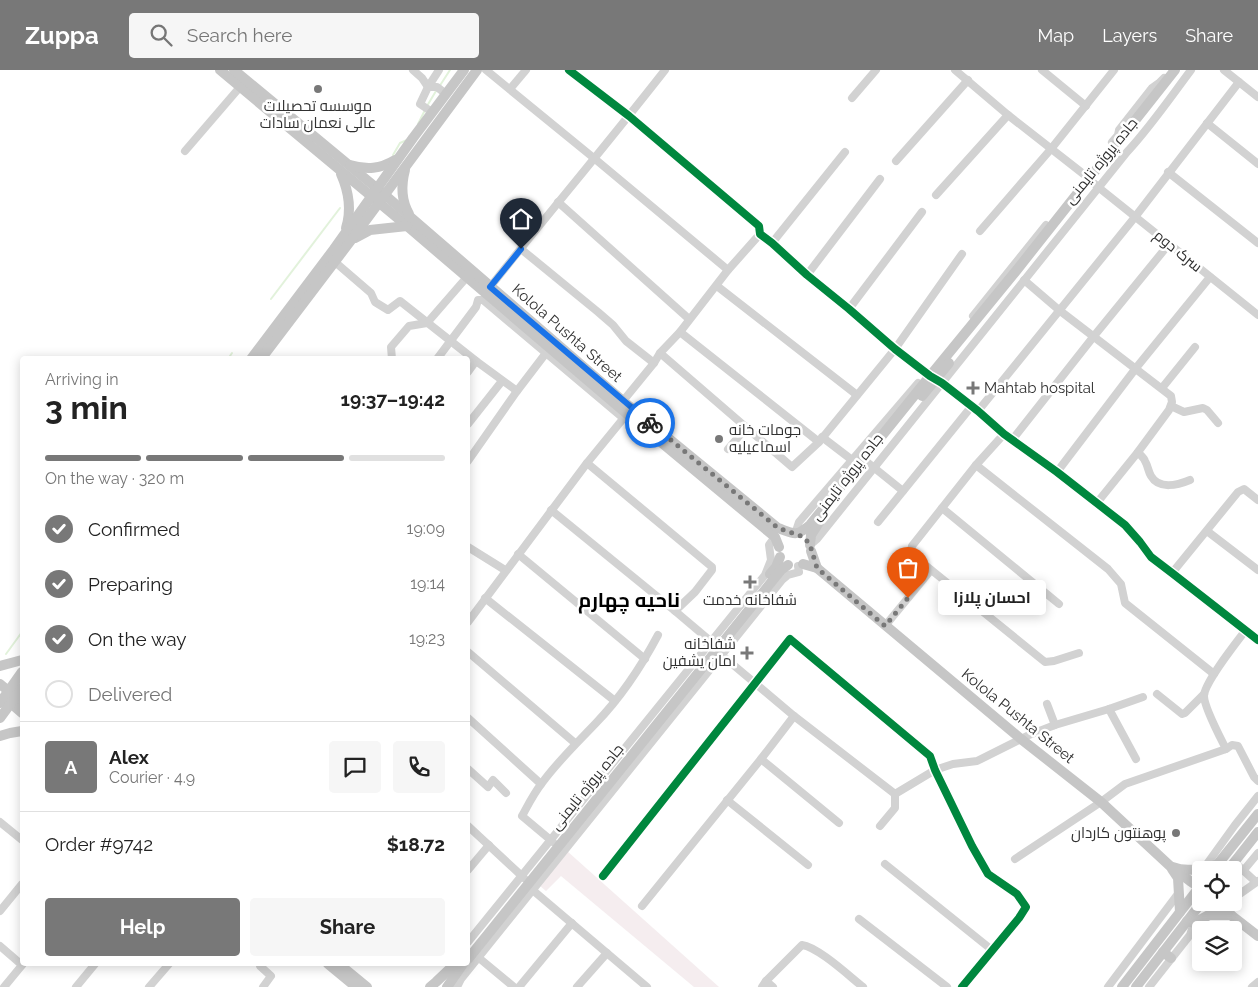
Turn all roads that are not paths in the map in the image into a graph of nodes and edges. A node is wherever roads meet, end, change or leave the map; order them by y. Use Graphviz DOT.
graph roads {
  1 [pos="220,70"];
  2 [pos="234,70"];
  3 [pos="413,70"];
  4 [pos="439,70"];
  5 [pos="464,70"];
  6 [pos="477,70"];
  7 [pos="486,70"];
  8 [pos="526,70"];
  9 [pos="569,70"];
  10 [pos="876,70"];
  11 [pos="955,70"];
  12 [pos="1042,70"];
  13 [pos="1114,70"];
  14 [pos="1169,70"];
  15 [pos="1175,70"];
  16 [pos="1183,70"];
  17 [pos="1191,70"];
  18 [pos="1224,70"];
  19 [pos="662,71"];
  20 [pos="968,80"];
  21 [pos="1239,82"];
  22 [pos="240,87"];
  23 [pos="428,87"];
  24 [pos="510,89"];
  25 [pos="446,94"];
  26 [pos="1258,97"];
  27 [pos="852,98"];
  28 [pos="1086,106"];
  29 [pos="425,107"];
  30 [pos="1008,115"];
  31 [pos="628,116"];
  32 [pos="1207,123"];
  33 [pos="1051,149"];
  34 [pos="185,151"];
  35 [pos="845,152"];
  36 [pos="595,159"];
  37 [pos="403,161"];
  38 [pos="896,161"];
  39 [pos="1258,164"];
  40 [pos="343,167"];
  41 [pos="1168,172"];
  42 [pos="880,180"];
  43 [pos="1092,181"];
  44 [pos="936,195"];
  45 [pos="378,196"];
  46 [pos="558,202"];
  47 [pos="922,212"];
  48 [pos="1135,217"];
  49 [pos="410,223"];
  50 [pos="980,231"];
  51 [pos="760,234"];
  52 [pos="348,237"];
  53 [pos="772,243"];
  54 [pos="1258,243"];
  55 [pos="1169,244"];
  56 [pos="521,249"];
  57 [pos="962,254"];
  58 [pos="335,262"];
  59 [pos="728,270"];
  60 [pos="807,275"];
  61 [pos="1210,276"];
  62 [pos="466,277"];
  63 [pos="1024,280"];
  64 [pos="717,286"];
  65 [pos="490,287"];
  66 [pos="849,309"];
  67 [pos="1059,310"];
  68 [pos="1258,315"];
  69 [pos="689,319"];
  70 [pos="427,323"];
  71 [pos="680,332"];
  72 [pos="1094,336"];
  73 [pos="450,341"];
  74 [pos="1195,347"];
  75 [pos="895,349"];
  76 [pos="660,353"];
  77 [pos="546,354"];
  78 [pos="253,356"];
  79 [pos="264,356"];
  80 [pos="392,356"];
  81 [pos="439,356"];
  82 [pos="470,356"];
  83 [pos="470,356"];
  84 [pos="476,361"];
  85 [pos="654,363"];
  86 [pos="1136,368"];
  87 [pos="470,369"];
  88 [pos="933,378"];
  89 [pos="502,381"];
  90 [pos="1162,388"];
  91 [pos="517,391"];
  92 [pos="857,395"];
  93 [pos="623,401"];
  94 [pos="1171,406"];
  95 [pos="974,409"];
  96 [pos="625,416"];
  97 [pos="470,421"];
  98 [pos="1218,423"];
  99 [pos="747,427"];
  100 [pos="1004,434"];
  101 [pos="821,439"];
  102 [pos="1012,440"];
  103 [pos="728,449"];
  104 [pos="1138,452"];
  105 [pos="470,458"];
  106 [pos="587,463"];
  107 [pos="863,463"];
  108 [pos="976,466"];
  109 [pos="1057,472"];
  110 [pos="1190,480"];
  111 [pos="903,492"];
  112 [pos="1258,500"];
  113 [pos="1096,504"];
  114 [pos="942,508"];
  115 [pos="551,510"];
  116 [pos="878,522"];
  117 [pos="1207,531"];
  118 [pos="795,534"];
  119 [pos="775,537"];
  120 [pos="470,548"];
  121 [pos="810,548"];
  122 [pos="518,554"];
  123 [pos="790,560"];
  124 [pos="817,568"];
  125 [pos="505,570"];
  126 [pos="931,570"];
  127 [pos="1258,570"];
  128 [pos="1172,573"];
  129 [pos="485,598"];
  130 [pos="1059,604"];
  131 [pos="675,611"];
  132 [pos="470,619"];
  133 [pos="885,626"];
  134 [pos="1245,631"];
  135 [pos="658,635"];
  136 [pos="1258,640"];
  137 [pos="716,648"];
  138 [pos="1079,653"];
  139 [pos="470,654"];
  140 [pos="645,659"];
  141 [pos="20,661"];
  142 [pos="0,666"];
  143 [pos="1214,674"];
  144 [pos="20,677"];
  145 [pos="755,683"];
  146 [pos="0,684"];
  147 [pos="1157,694"];
  148 [pos="1204,694"];
  149 [pos="11,697"];
  150 [pos="1142,697"];
  151 [pos="615,701"];
  152 [pos="1047,704"];
  153 [pos="1110,709"];
  154 [pos="20,710"];
  155 [pos="794,716"];
  156 [pos="0,718"];
  157 [pos="470,720"];
  158 [pos="1055,725"];
  159 [pos="20,731"];
  160 [pos="0,736"];
  161 [pos="1021,739"];
  162 [pos="575,743"];
  163 [pos="1226,749"];
  164 [pos="761,759"];
  165 [pos="1136,759"];
  166 [pos="935,770"];
  167 [pos="470,771"];
  168 [pos="1258,781"];
  169 [pos="541,784"];
  170 [pos="506,793"];
  171 [pos="895,794"];
  172 [pos="1258,796"];
  173 [pos="727,800"];
  174 [pos="1101,802"];
  175 [pos="1258,814"];
  176 [pos="839,823"];
  177 [pos="1235,824"];
  178 [pos="1,826"];
  179 [pos="880,826"];
  180 [pos="470,828"];
  181 [pos="1244,831"];
  182 [pos="1258,832"];
  183 [pos="20,839"];
  184 [pos="552,841"];
  185 [pos="489,845"];
  186 [pos="1258,853"];
  187 [pos="1015,859"];
  188 [pos="1216,861"];
  189 [pos="1216,861"];
  190 [pos="1235,861"];
  191 [pos="885,864"];
  192 [pos="808,865"];
  193 [pos="1170,866"];
  194 [pos="1192,867"];
  195 [pos="470,868"];
  196 [pos="1243,871"];
  197 [pos="603,876"];
  198 [pos="526,882"];
  199 [pos="1192,882"];
  200 [pos="1257,882"];
  201 [pos="20,886"];
  202 [pos="1242,892"];
  203 [pos="1178,894"];
  204 [pos="1192,896"];
  205 [pos="642,906"];
  206 [pos="506,907"];
  207 [pos="0,911"];
  208 [pos="1197,911"];
  209 [pos="1226,911"];
  210 [pos="1230,911"];
  211 [pos="1180,912"];
  212 [pos="1231,915"];
  213 [pos="859,919"];
  214 [pos="1190,922"];
  215 [pos="572,923"];
  216 [pos="1258,936"];
  217 [pos="0,946"];
  218 [pos="473,949"];
  219 [pos="992,950"];
  220 [pos="607,953"];
  221 [pos="1167,955"];
  222 [pos="20,962"];
  223 [pos="20,966"];
  224 [pos="93,966"];
  225 [pos="167,966"];
  226 [pos="260,966"];
  227 [pos="330,966"];
  228 [pos="343,966"];
  229 [pos="447,966"];
  230 [pos="453,966"];
  231 [pos="463,966"];
  232 [pos="466,966"];
  233 [pos="1116,977"];
  234 [pos="1258,982"];
  235 [pos="764,984"];
  236 [pos="642,985"];
  237 [pos="1124,985"];
  238 [pos="431,986"];
  239 [pos="4,987"];
  240 [pos="76,987"];
  241 [pos="149,987"];
  242 [pos="263,987"];
  243 [pos="356,987"];
  244 [pos="367,987"];
  245 [pos="447,987"];
  246 [pos="457,987"];
  247 [pos="514,987"];
  248 [pos="518,987"];
  249 [pos="578,987"];
  250 [pos="773,987"];
  251 [pos="863,987"];
  252 [pos="947,987"];
  253 [pos="962,987"];
  254 [pos="1108,987"];
  255 [pos="1136,987"];
  256 [pos="1149,987"];
  257 [pos="1252,987"];
  1 -- 22 [label="main road"];
  2 -- 40 [label="main road"];
  3 -- 23 [label="street"];
  4 -- 23 [label="street"];
  5 -- 25 [label="main road"];
  6 -- 37 [label="main road"];
  7 -- 24 [label="street"];
  8 -- 24 [label="street"];
  9 -- 31 [label="street"];
  10 -- 27 [label="street"];
  11 -- 20 [label="street, سرک دوم"];
  12 -- 28 [label="street"];
  13 -- 28 [label="street"];
  14 -- 43 [label="street, جاده پروژه تایمنی"];
  15 -- 43 [label="main road, جاده پروژه تایمنی"];
  16 -- 43 [label="main road, جاده پروژه تایمنی"];
  17 -- 43 [label="street, جاده پروژه تایمنی"];
  18 -- 21 [label="street"];
  19 -- 31 [label="street"];
  20 -- 30 [label="street, سرک دوم"];
  20 -- 38 [label="street"];
  21 -- 26 [label="street"];
  21 -- 32 [label="street"];
  22 -- 34 [label="street"];
  22 -- 40 [label="main road"];
  23 -- 25 [label="street"];
  23 -- 29 [label="street"];
  24 -- 36 [label="street"];
  25 -- 29 [label="main road"];
  28 -- 33 [label="street"];
  29 -- 37 [label="main road"];
  30 -- 33 [label="street, سرک دوم"];
  30 -- 44 [label="street"];
  31 -- 36 [label="street"];
  31 -- 51 [label="street"];
  32 -- 39 [label="street"];
  32 -- 41 [label="street"];
  33 -- 43 [label="street, سرک دوم"];
  33 -- 50 [label="street"];
  35 -- 53 [label="street"];
  36 -- 46 [label="street"];
  36 -- 59 [label="street"];
  37 -- 40 [label="main road"];
  37 -- 45 [label="main road"];
  37 -- 49 [label="main road"];
  40 -- 45 [label="main road, Kolola Pushta Street"];
  40 -- 52 [label="main road"];
  41 -- 48 [label="street"];
  41 -- 54 [label="street"];
  42 -- 60 [label="street"];
  43 -- 48 [label="street, سرک دوم"];
  43 -- 63 [label="street, جاده پروژه تایمنی"];
  43 -- 88 [label="main road, جاده پروژه تایمنی"];
  45 -- 49 [label="main road, Kolola Pushta Street"];
  45 -- 52 [label="main road"];
  46 -- 56 [label="street"];
  46 -- 69 [label="street"];
  47 -- 66 [label="street"];
  48 -- 55 [label="street, سرک دوم"];
  48 -- 67 [label="street"];
  49 -- 52 [label="main road"];
  49 -- 62 [label="main road"];
  49 -- 65 [label="main road, Kolola Pushta Street"];
  51 -- 53 [label="street"];
  51 -- 59 [label="street"];
  52 -- 58 [label="main road"];
  52 -- 78 [label="main road"];
  53 -- 60 [label="street"];
  55 -- 61 [label="street, سرک دوم"];
  55 -- 72 [label="street"];
  56 -- 65 [label="street"];
  56 -- 85 [label="street"];
  57 -- 75 [label="street"];
  58 -- 70 [label="street"];
  58 -- 79 [label="main road"];
  59 -- 64 [label="street"];
  60 -- 66 [label="street"];
  61 -- 68 [label="street, سرک دوم"];
  61 -- 86 [label="street"];
  62 -- 70 [label="street"];
  62 -- 96 [label="main road"];
  63 -- 67 [label="street"];
  63 -- 88 [label="street, جاده پروژه تایمنی"];
  64 -- 69 [label="street"];
  64 -- 92 [label="street"];
  65 -- 93 [label="main road, Kolola Pushta Street"];
  66 -- 75 [label="street"];
  67 -- 72 [label="street"];
  67 -- 95 [label="street"];
  69 -- 71 [label="street"];
  70 -- 73 [label="street"];
  70 -- 80 [label="street"];
  71 -- 76 [label="street"];
  71 -- 101 [label="street"];
  72 -- 86 [label="street"];
  72 -- 102 [label="street"];
  73 -- 77 [label="street"];
  73 -- 81 [label="street"];
  73 -- 83 [label="street"];
  74 -- 90 [label="street"];
  75 -- 88 [label="street"];
  75 -- 92 [label="street"];
  76 -- 85 [label="street"];
  76 -- 99 [label="street"];
  77 -- 91 [label="street"];
  77 -- 96 [label="street"];
  82 -- 84 [label="street"];
  84 -- 87 [label="street"];
  84 -- 89 [label="street"];
  85 -- 93 [label="street"];
  86 -- 90 [label="street"];
  86 -- 109 [label="street"];
  88 -- 95 [label="street"];
  88 -- 107 [label="main road, جاده پروژه تایمنی"];
  88 -- 107 [label="street, جاده پروژه تایمنی"];
  89 -- 91 [label="street"];
  89 -- 97 [label="street"];
  90 -- 94 [label="street"];
  91 -- 105 [label="street"];
  92 -- 101 [label="street"];
  93 -- 118 [label="main road, Kolola Pushta Street"];
  94 -- 98 [label="street"];
  94 -- 104 [label="street"];
  95 -- 100 [label="street"];
  95 -- 111 [label="street"];
  96 -- 106 [label="street"];
  96 -- 119 [label="main road"];
  99 -- 101 [label="street"];
  99 -- 103 [label="street"];
  100 -- 102 [label="street"];
  100 -- 108 [label="street"];
  101 -- 107 [label="street"];
  102 -- 109 [label="street"];
  104 -- 110 [label="street"];
  104 -- 113 [label="street"];
  106 -- 115 [label="street"];
  106 -- 131 [label="street"];
  107 -- 111 [label="street"];
  107 -- 118 [label="main road, جاده پروژه تایمنی"];
  107 -- 121 [label="main road, جاده پروژه تایمنی"];
  108 -- 114 [label="street"];
  108 -- 143 [label="street"];
  109 -- 113 [label="street"];
  111 -- 116 [label="street"];
  112 -- 117 [label="street"];
  113 -- 128 [label="street"];
  114 -- 126 [label="street"];
  114 -- 130 [label="street"];
  115 -- 122 [label="street"];
  115 -- 131 [label="street"];
  117 -- 127 [label="street"];
  117 -- 128 [label="street"];
  118 -- 121 [label="main road, Kolola Pushta Street"];
  118 -- 123 [label="main road, جاده پروژه تایمنی"];
  119 -- 123 [label="main road"];
  119 -- 137 [label="street"];
  120 -- 125 [label="street"];
  121 -- 123 [label="main road, جاده پروژه تایمنی"];
  121 -- 124 [label="main road"];
  122 -- 125 [label="street"];
  122 -- 140 [label="street"];
  123 -- 124 [label="main road"];
  123 -- 137 [label="main road, جاده پروژه تایمنی"];
  123 -- 137 [label="street"];
  124 -- 133 [label="main road, Kolola Pushta Street"];
  125 -- 129 [label="street"];
  126 -- 133 [label="street"];
  126 -- 138 [label="street"];
  128 -- 134 [label="street"];
  129 -- 132 [label="street"];
  129 -- 151 [label="street"];
  131 -- 137 [label="street"];
  133 -- 161 [label="main road, Kolola Pushta Street"];
  134 -- 136 [label="street"];
  134 -- 143 [label="street"];
  135 -- 140 [label="street"];
  137 -- 145 [label="street"];
  137 -- 184 [label="main road, جاده پروژه تایمنی"];
  137 -- 198 [label="main road, جاده پروژه تایمنی"];
  139 -- 162 [label="street"];
  140 -- 151 [label="street"];
  141 -- 142 [label="main road"];
  143 -- 148 [label="street"];
  144 -- 149 [label="main road"];
  145 -- 155 [label="street"];
  145 -- 166 [label="street"];
  145 -- 197 [label="street"];
  146 -- 149 [label="main road"];
  147 -- 148 [label="street"];
  148 -- 163 [label="street"];
  149 -- 154 [label="main road"];
  149 -- 156 [label="main road"];
  150 -- 153 [label="street"];
  151 -- 162 [label="street"];
  152 -- 158 [label="street"];
  153 -- 158 [label="street"];
  153 -- 165 [label="street"];
  155 -- 164 [label="street"];
  155 -- 171 [label="street"];
  157 -- 169 [label="street"];
  158 -- 161 [label="street"];
  159 -- 160 [label="main road"];
  161 -- 166 [label="street"];
  161 -- 174 [label="main road, Kolola Pushta Street"];
  162 -- 169 [label="street"];
  163 -- 168 [label="street"];
  163 -- 174 [label="street"];
  164 -- 173 [label="street"];
  164 -- 176 [label="street"];
  166 -- 171 [label="street"];
  166 -- 219 [label="street"];
  167 -- 170 [label="street"];
  169 -- 184 [label="street"];
  171 -- 179 [label="street"];
  172 -- 177 [label="street"];
  173 -- 192 [label="street"];
  173 -- 205 [label="street"];
  174 -- 187 [label="street"];
  174 -- 193 [label="main road, Kolola Pushta Street"];
  175 -- 181 [label="main road"];
  177 -- 181 [label="main road"];
  177 -- 188 [label="street"];
  178 -- 183 [label="street"];
  180 -- 185 [label="street"];
  181 -- 189 [label="main road"];
  182 -- 190 [label="main road"];
  184 -- 198 [label="main road, جاده پروژه تایمنی"];
  185 -- 195 [label="street"];
  185 -- 198 [label="street"];
  186 -- 196 [label="street"];
  191 -- 219 [label="street"];
  193 -- 194 [label="main road"];
  193 -- 199 [label="main road, Kolola Pushta Street"];
  193 -- 203 [label="main road"];
  196 -- 200 [label="street"];
  198 -- 206 [label="main road, جاده پروژه تایمنی"];
  198 -- 215 [label="street"];
  200 -- 202 [label="street"];
  201 -- 207 [label="street"];
  203 -- 211 [label="main road"];
  203 -- 233 [label="street"];
  204 -- 211 [label="main road"];
  206 -- 218 [label="main road, جاده پروژه تایمنی"];
  206 -- 218 [label="street"];
  208 -- 214 [label="main road"];
  209 -- 212 [label="main road"];
  210 -- 212 [label="main road"];
  211 -- 237 [label="main road"];
  212 -- 214 [label="main road"];
  212 -- 216 [label="main road"];
  213 -- 252 [label="street"];
  214 -- 221 [label="main road"];
  215 -- 220 [label="street"];
  215 -- 248 [label="street"];
  217 -- 222 [label="street"];
  218 -- 247 [label="street"];
  219 -- 253 [label="street"];
  220 -- 236 [label="street"];
  220 -- 249 [label="street"];
  221 -- 255 [label="main road"];
  221 -- 256 [label="street"];
  223 -- 239 [label="street"];
  224 -- 240 [label="street"];
  225 -- 241 [label="street"];
  226 -- 242 [label="street"];
  227 -- 243 [label="main road"];
  228 -- 244 [label="main road"];
  229 -- 238 [label="street"];
  230 -- 238 [label="main road"];
  231 -- 245 [label="main road"];
  232 -- 246 [label="street"];
  233 -- 237 [label="main road"];
  233 -- 254 [label="street"];
  234 -- 257 [label="street"];
  235 -- 250 [label="street"];
  235 -- 251 [label="street"];
}
